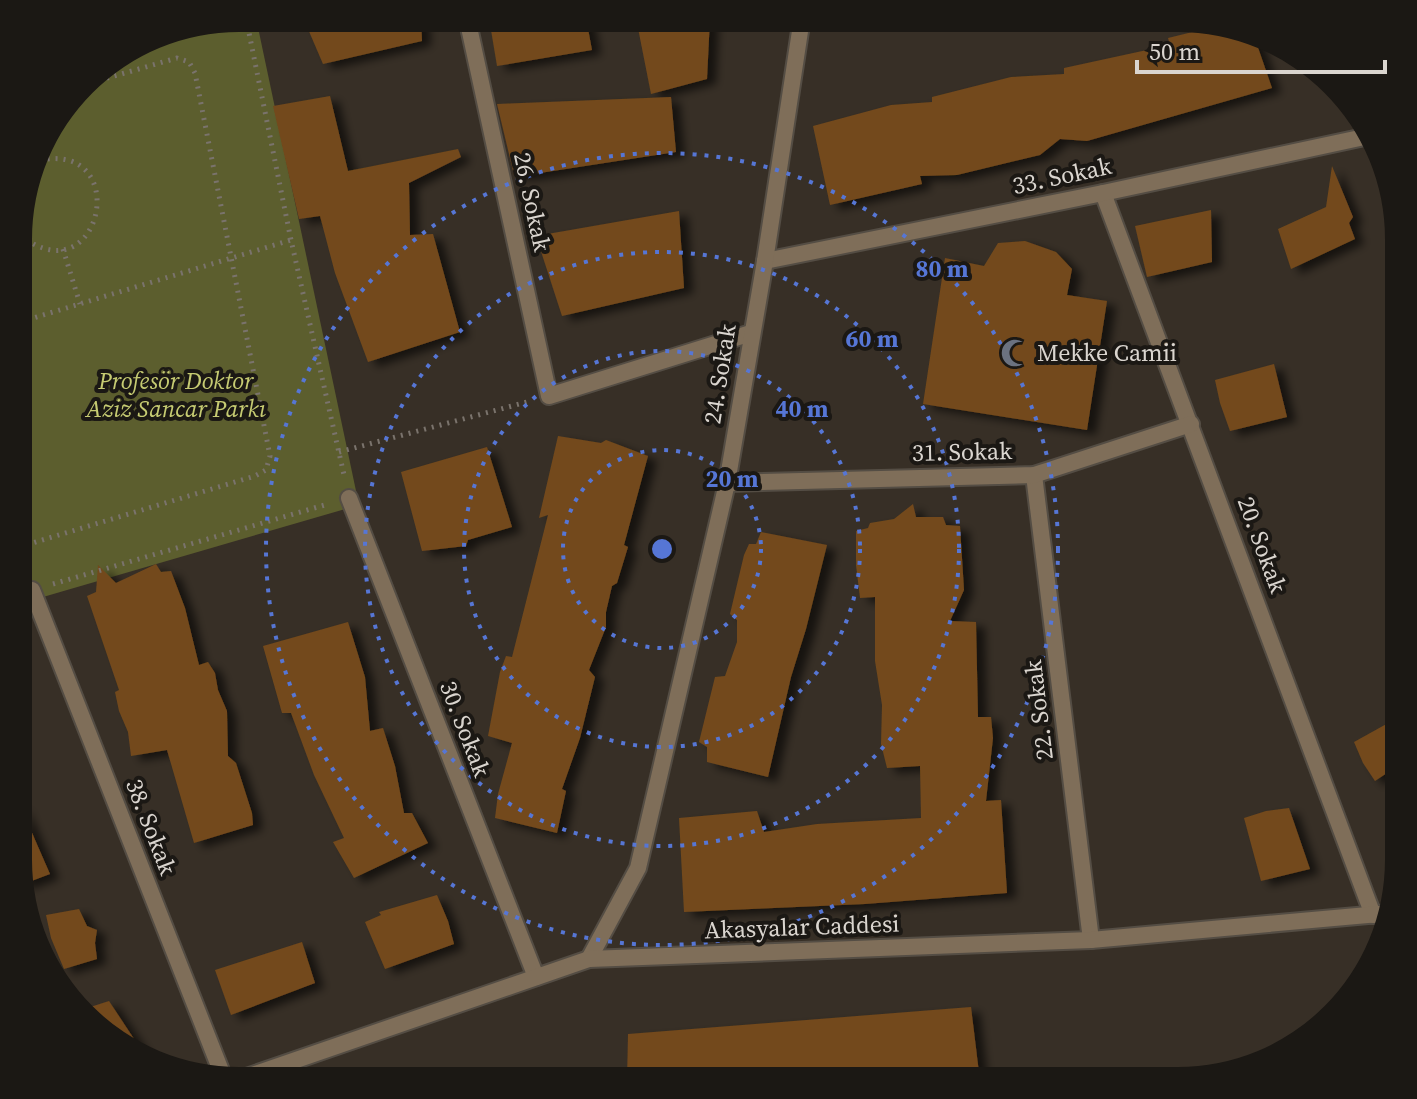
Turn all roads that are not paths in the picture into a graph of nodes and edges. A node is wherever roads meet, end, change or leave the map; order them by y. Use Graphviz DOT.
graph roads {
  1 [pos="470,32"];
  2 [pos="800,32"];
  3 [pos="1358,138"];
  4 [pos="1103,193"];
  5 [pos="765,261"];
  6 [pos="751,333"];
  7 [pos="1191,424"];
  8 [pos="1034,475"];
  9 [pos="727,483"];
  10 [pos="349,498"];
  11 [pos="32,590"];
  12 [pos="1379,909"];
  13 [pos="1378,914"];
  14 [pos="1091,940"];
  15 [pos="589,959"];
  16 [pos="536,977"];
  17 [pos="219,1066"];
  18 [pos="276,1067"];
  1 -- 6 [label="street, 26. Sokak"];
  2 -- 5 [label="street, 24. Sokak"];
  3 -- 4 [label="street, 33. Sokak"];
  4 -- 5 [label="street, 33. Sokak"];
  4 -- 7 [label="street, 20. Sokak"];
  5 -- 6 [label="street, 24. Sokak"];
  6 -- 9 [label="street, 24. Sokak"];
  7 -- 8 [label="street, 31. Sokak"];
  7 -- 12 [label="street, 20. Sokak"];
  8 -- 9 [label="street, 31. Sokak"];
  8 -- 14 [label="street, 22. Sokak"];
  9 -- 15 [label="street, 24. Sokak"];
  10 -- 16 [label="street, 30. Sokak"];
  11 -- 17 [label="street, 38. Sokak"];
  13 -- 14 [label="street, Akasyalar Caddesi"];
  14 -- 15 [label="street, Akasyalar Caddesi"];
  15 -- 16 [label="street, Akasyalar Caddesi"];
  16 -- 18 [label="street, Akasyalar Caddesi"];
}
